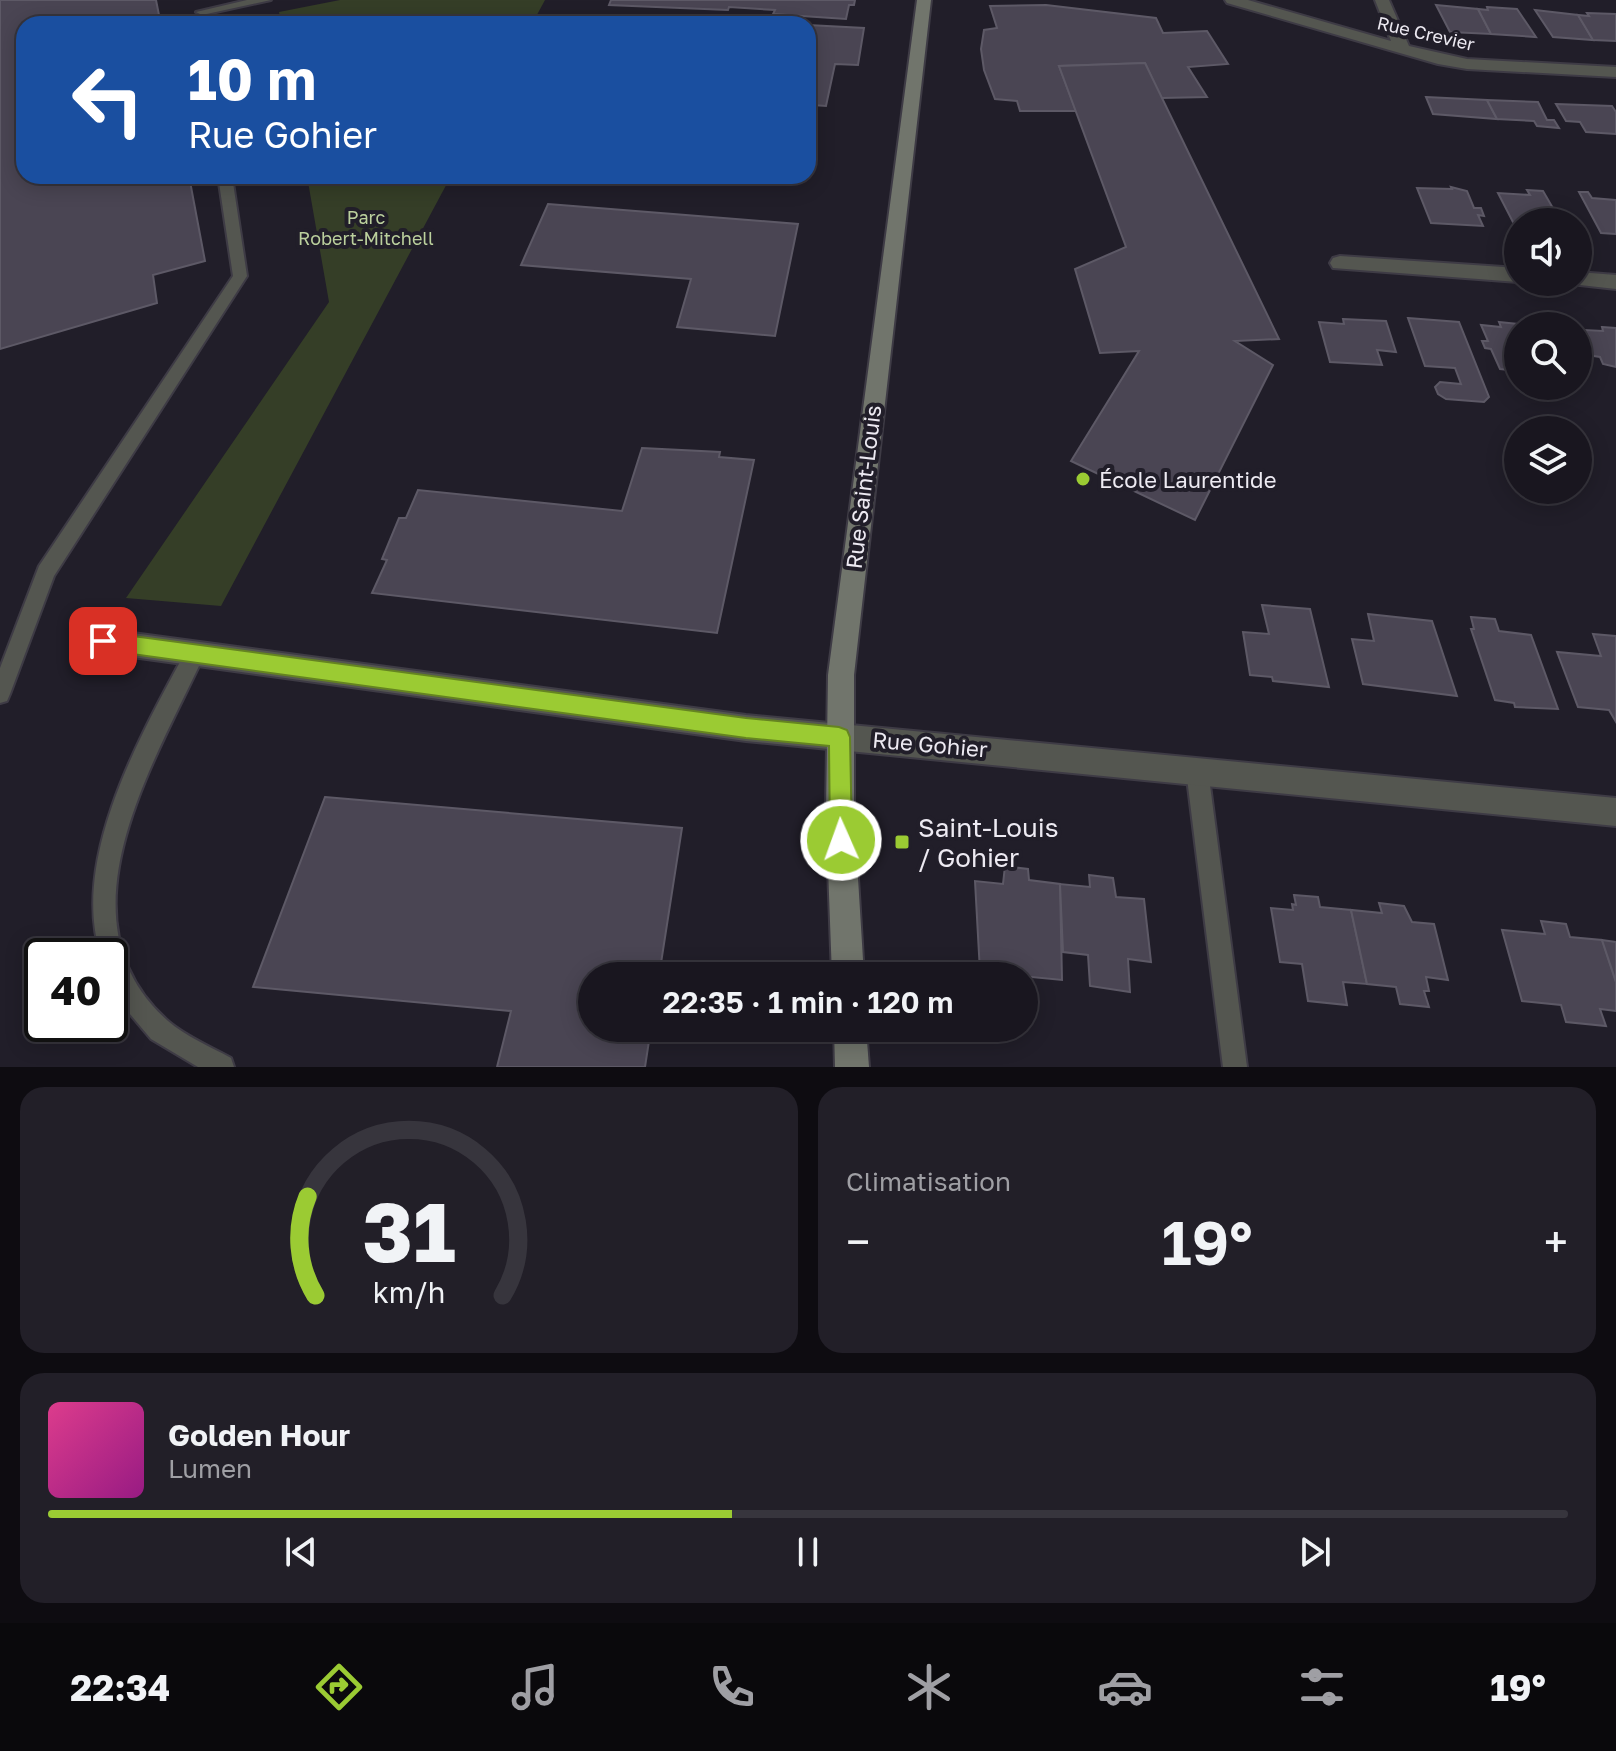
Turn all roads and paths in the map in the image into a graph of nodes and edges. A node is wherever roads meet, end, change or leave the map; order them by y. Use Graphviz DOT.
graph roads {
  1 [pos="265,0"];
  2 [pos="924,0"];
  3 [pos="1232,0"];
  4 [pos="1382,0"];
  5 [pos="202,12"];
  6 [pos="1403,50"];
  7 [pos="1616,72"];
  8 [pos="226,184"];
  9 [pos="1340,263"];
  10 [pos="1504,274"];
  11 [pos="1592,280"];
  12 [pos="1616,282"];
  13 [pos="103,641"];
  14 [pos="195,653"];
  15 [pos="0,694"];
  16 [pos="839,737"];
  17 [pos="1197,770"];
  18 [pos="1616,812"];
  19 [pos="847,962"];
  20 [pos="851,1042"];
  21 [pos="222,1067"];
  22 [pos="852,1067"];
  23 [pos="1235,1067"];
  1 -- 5 [label="lane"];
  2 -- 16 [label="street, Rue Saint-Louis"];
  3 -- 6 [label="street, Rue Crevier"];
  4 -- 6 [label="street"];
  6 -- 7 [label="street, Rue Crevier"];
  8 -- 15 [label="lane"];
  9 -- 10 [label="street"];
  11 -- 12 [label="street"];
  13 -- 14 [label="street, Rue Gohier"];
  14 -- 16 [label="street, Rue Gohier"];
  14 -- 21 [label="lane"];
  16 -- 17 [label="street, Rue Gohier"];
  16 -- 19 [label="street, Rue Saint-Louis"];
  17 -- 18 [label="street, Rue Gohier"];
  17 -- 23 [label="lane"];
  20 -- 22 [label="street"];
}
